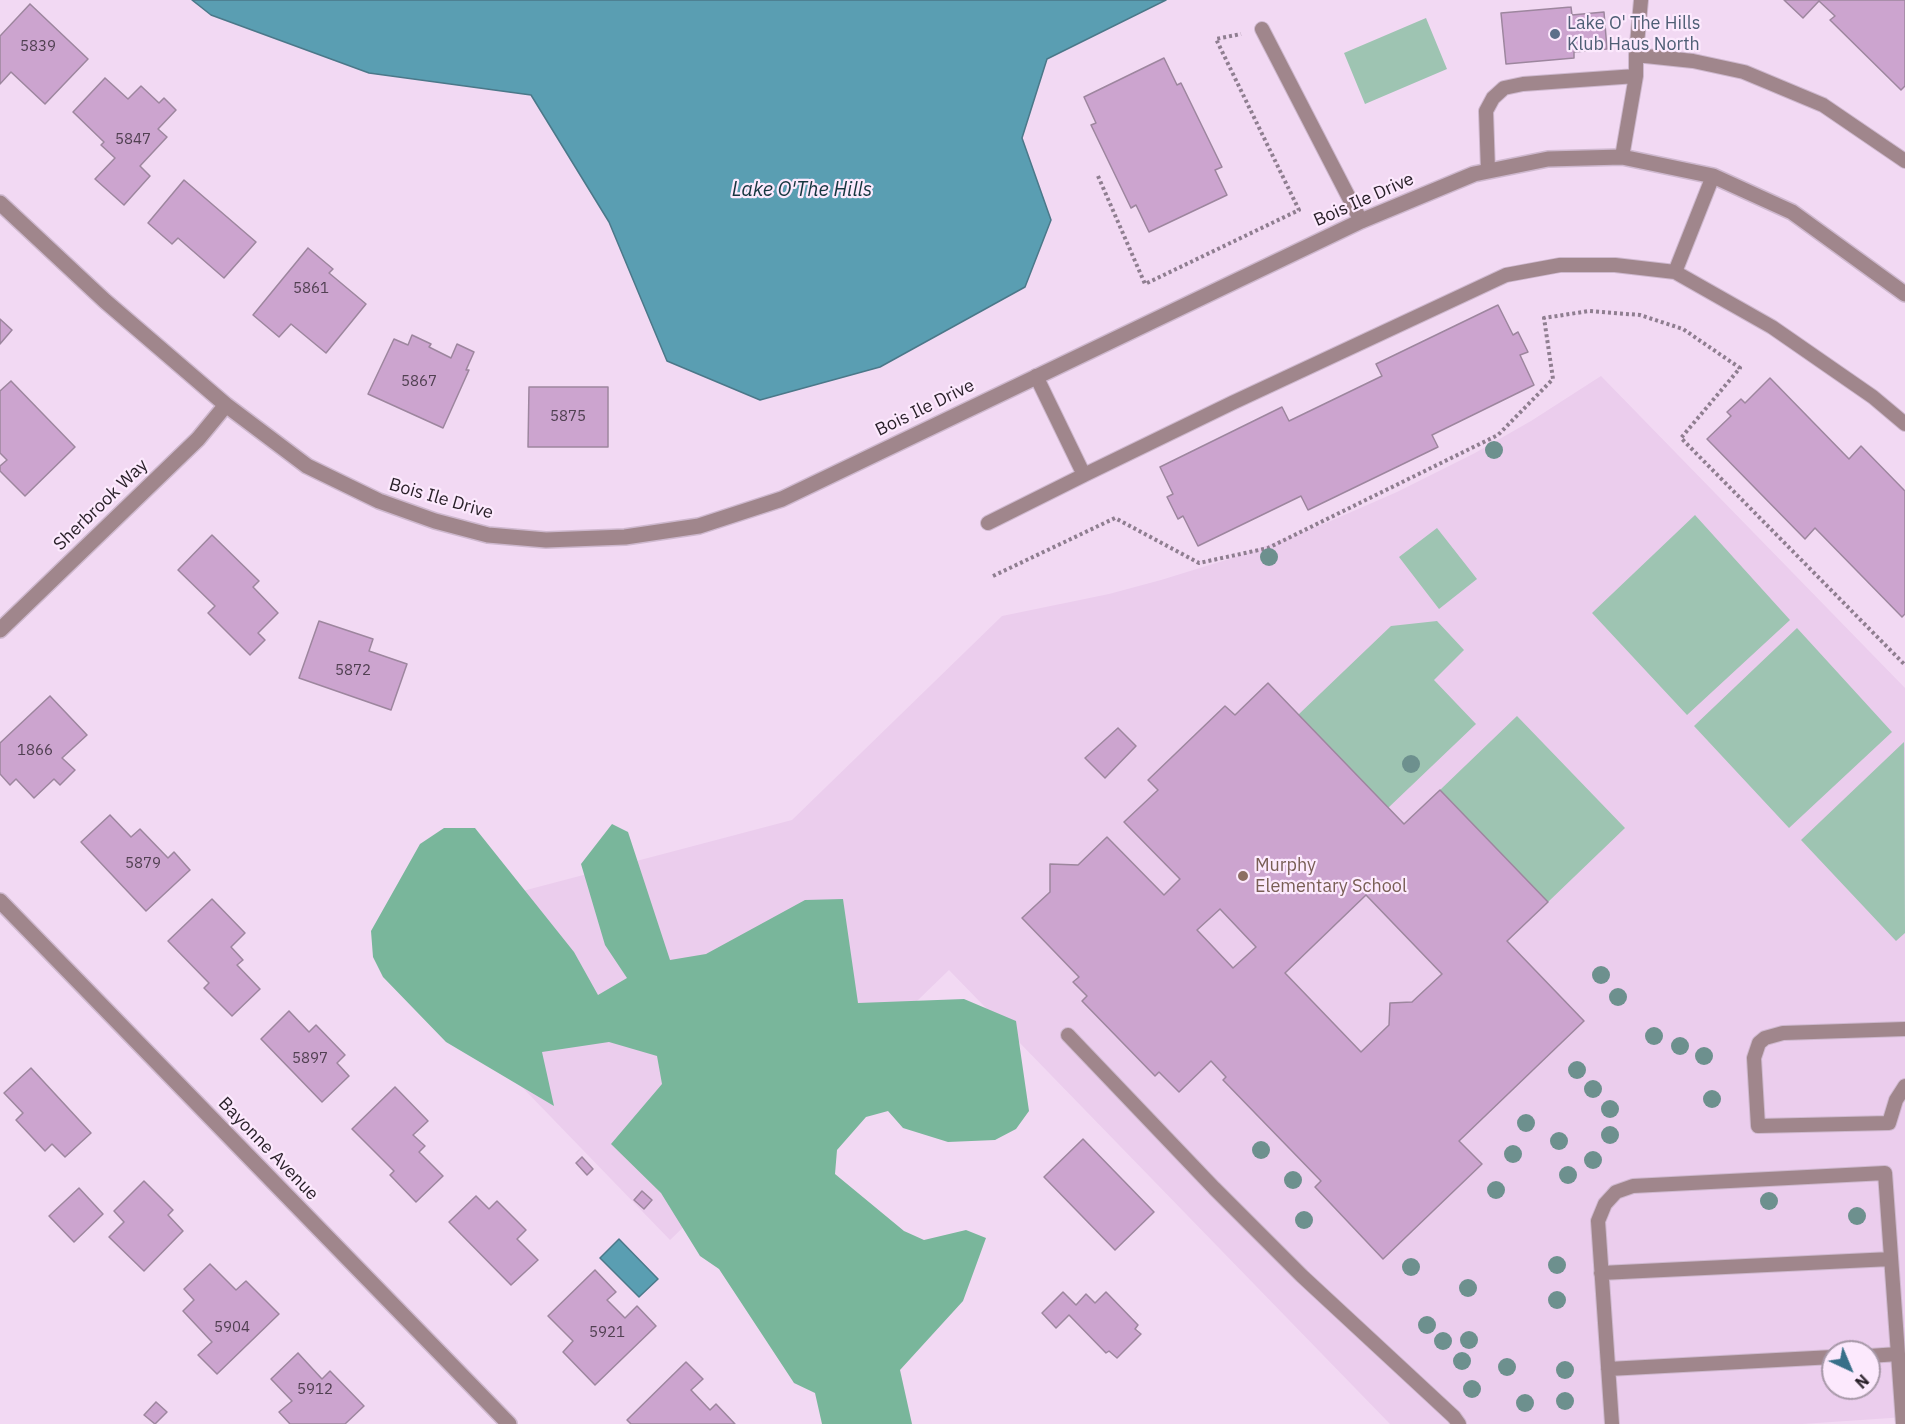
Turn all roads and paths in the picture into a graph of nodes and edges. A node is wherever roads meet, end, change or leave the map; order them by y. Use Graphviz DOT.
graph roads {
  1 [pos="1641,0"];
  2 [pos="1262,29"];
  3 [pos="1636,55"];
  4 [pos="1636,76"];
  5 [pos="1622,157"];
  6 [pos="1905,160"];
  7 [pos="1488,171"];
  8 [pos="1098,176"];
  9 [pos="1713,176"];
  10 [pos="0,203"];
  11 [pos="1360,221"];
  12 [pos="1675,272"];
  13 [pos="1905,294"];
  14 [pos="1036,376"];
  15 [pos="226,405"];
  16 [pos="1905,424"];
  17 [pos="1084,475"];
  18 [pos="988,523"];
  19 [pos="993,576"];
  20 [pos="0,630"];
  21 [pos="1905,664"];
  22 [pos="0,901"];
  23 [pos="1905,1029"];
  24 [pos="1068,1035"];
  25 [pos="1905,1086"];
  26 [pos="1891,1259"];
  27 [pos="1601,1273"];
  28 [pos="1898,1354"];
  29 [pos="1881,1355"];
  30 [pos="1821,1358"];
  31 [pos="1608,1369"];
  32 [pos="509,1424"];
  33 [pos="1459,1424"];
  34 [pos="1612,1424"];
  35 [pos="1903,1424"];
  1 -- 3 [label="lane"];
  2 -- 8 [label="path"];
  2 -- 11 [label="lane"];
  3 -- 4 [label="lane"];
  3 -- 6 [label="lane"];
  4 -- 5 [label="lane"];
  4 -- 7 [label="lane"];
  5 -- 7 [label="street, Bois Ile Drive"];
  5 -- 9 [label="street, Bois Ile Drive"];
  7 -- 11 [label="street, Bois Ile Drive"];
  9 -- 12 [label="lane"];
  9 -- 13 [label="street, Bois Ile Drive"];
  10 -- 15 [label="street, Bois Ile Drive"];
  11 -- 14 [label="street, Bois Ile Drive"];
  12 -- 16 [label="lane"];
  12 -- 17 [label="lane"];
  14 -- 15 [label="street, Bois Ile Drive"];
  14 -- 17 [label="lane"];
  15 -- 20 [label="street, Sherbrook Way"];
  17 -- 18 [label="lane"];
  19 -- 21 [label="path"];
  22 -- 32 [label="street, Bayonne Avenue"];
  23 -- 25 [label="lane"];
  24 -- 33 [label="lane"];
  26 -- 27 [label="lane"];
  26 -- 27 [label="lane"];
  26 -- 28 [label="lane"];
  27 -- 31 [label="lane"];
  28 -- 29 [label="lane"];
  28 -- 35 [label="lane"];
  30 -- 31 [label="lane"];
  31 -- 34 [label="lane"];
}
